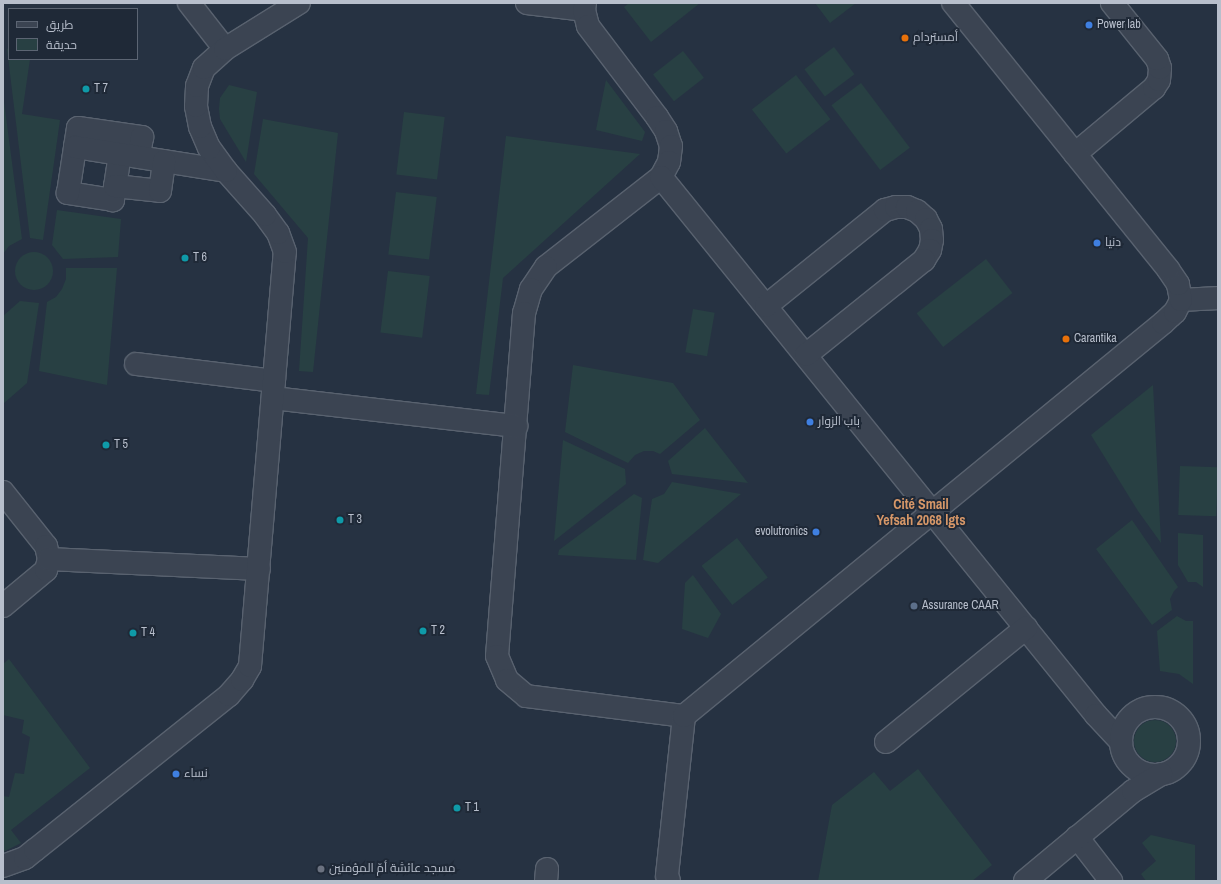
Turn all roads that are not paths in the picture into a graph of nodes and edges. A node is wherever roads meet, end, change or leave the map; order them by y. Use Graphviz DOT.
graph roads {
  1 [pos="189,3"];
  2 [pos="299,3"];
  3 [pos="526,3"];
  4 [pos="953,3"];
  5 [pos="1116,4"];
  6 [pos="585,6"];
  7 [pos="225,49"];
  8 [pos="1075,154"];
  9 [pos="130,156"];
  10 [pos="164,161"];
  11 [pos="226,171"];
  12 [pos="661,177"];
  13 [pos="115,186"];
  14 [pos="1218,298"];
  15 [pos="1181,300"];
  16 [pos="766,306"];
  17 [pos="806,355"];
  18 [pos="136,364"];
  19 [pos="274,390"];
  20 [pos="516,426"];
  21 [pos="3,492"];
  22 [pos="933,512"];
  23 [pos="49,559"];
  24 [pos="259,569"];
  25 [pos="3,606"];
  26 [pos="1026,628"];
  27 [pos="1096,715"];
  28 [pos="684,716"];
  29 [pos="1128,719"];
  30 [pos="886,742"];
  31 [pos="1121,742"];
  32 [pos="1130,764"];
  33 [pos="1161,774"];
  34 [pos="1125,799"];
  35 [pos="1077,837"];
  36 [pos="3,866"];
  37 [pos="669,881"];
  38 [pos="1025,881"];
  39 [pos="1111,881"];
  1 -- 7 [label="street"];
  2 -- 7 [label="street"];
  3 -- 6 [label="street"];
  4 -- 8 [label="street"];
  5 -- 8 [label="street"];
  6 -- 12 [label="street"];
  7 -- 11 [label="street"];
  8 -- 15 [label="street"];
  9 -- 10 [label="street"];
  9 -- 13 [label="street"];
  9 -- 13 [label="street"];
  10 -- 11 [label="street"];
  10 -- 13 [label="street"];
  11 -- 19 [label="street"];
  12 -- 16 [label="street"];
  12 -- 20 [label="street"];
  14 -- 15 [label="street"];
  15 -- 22 [label="street"];
  16 -- 17 [label="street"];
  16 -- 17 [label="street"];
  17 -- 22 [label="street"];
  18 -- 19 [label="street"];
  19 -- 20 [label="street"];
  19 -- 24 [label="street"];
  20 -- 28 [label="street"];
  21 -- 23 [label="street"];
  22 -- 26 [label="street"];
  22 -- 28 [label="street"];
  23 -- 24 [label="street"];
  23 -- 25 [label="street"];
  24 -- 36 [label="street"];
  26 -- 27 [label="street"];
  26 -- 30 [label="street"];
  27 -- 29 [label="street"];
  27 -- 31 [label="street"];
  28 -- 37 [label="street"];
  29 -- 31 [label="street"];
  29 -- 33 [label="street"];
  31 -- 32 [label="street"];
  32 -- 33 [label="street"];
  32 -- 34 [label="street"];
  33 -- 34 [label="street"];
  34 -- 35 [label="street"];
  35 -- 38 [label="street"];
  35 -- 39 [label="street"];
}
